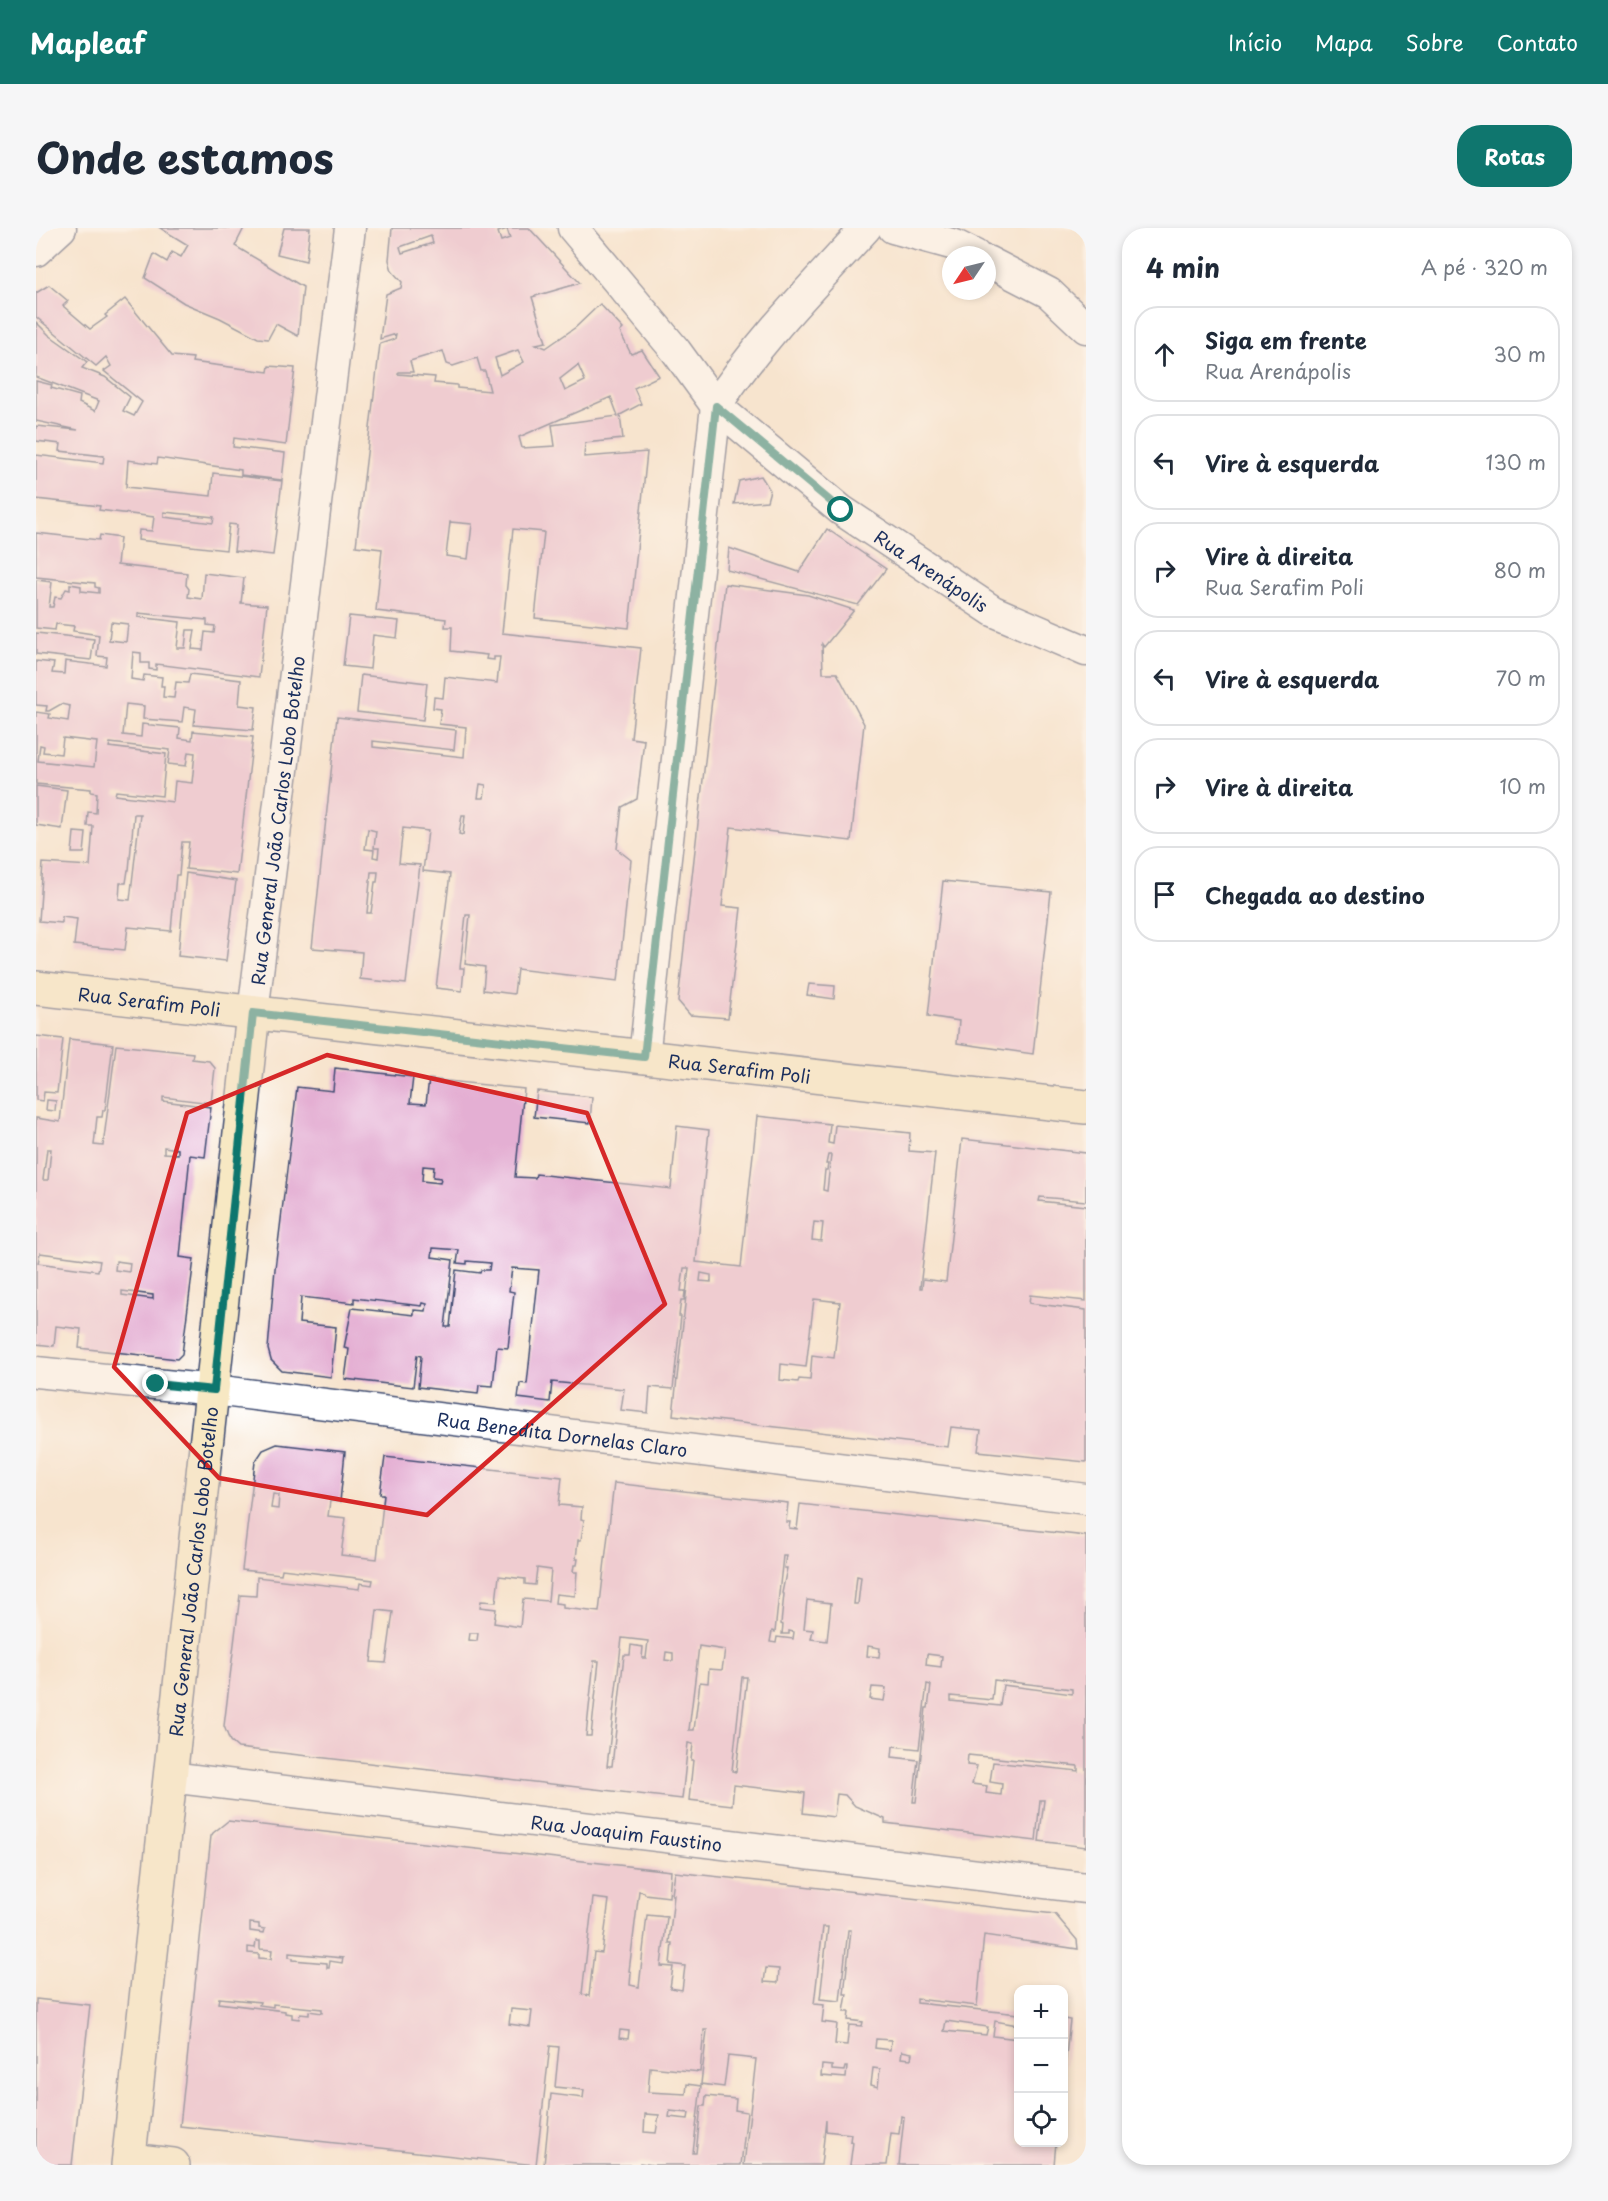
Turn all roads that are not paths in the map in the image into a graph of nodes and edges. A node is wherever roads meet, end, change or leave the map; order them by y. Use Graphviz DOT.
graph roads {
  1 [pos="61,228"];
  2 [pos="350,228"];
  3 [pos="573,228"];
  4 [pos="866,228"];
  5 [pos="893,228"];
  6 [pos="959,246"];
  7 [pos="36,251"];
  8 [pos="996,266"];
  9 [pos="1086,328"];
  10 [pos="716,406"];
  11 [pos="1086,651"];
  12 [pos="36,988"];
  13 [pos="253,1013"];
  14 [pos="644,1057"];
  15 [pos="1086,1107"];
  16 [pos="36,1372"];
  17 [pos="214,1390"];
  18 [pos="1086,1499"];
  19 [pos="170,1777"];
  20 [pos="1086,1888"];
  21 [pos="129,2163"];
  22 [pos="173,2165"];
  1 -- 7 [label="street"];
  2 -- 13 [label="street, Rua General João Carlos Lobo Botelho"];
  3 -- 10 [label="street, Rua Arenápolis"];
  4 -- 10 [label="street"];
  5 -- 6 [label="street"];
  8 -- 9 [label="street"];
  10 -- 11 [label="street, Rua Arenápolis"];
  10 -- 14 [label="street"];
  12 -- 13 [label="street, Rua Serafim Poli"];
  13 -- 14 [label="street, Rua Serafim Poli"];
  13 -- 17 [label="street, Rua General João Carlos Lobo Botelho"];
  14 -- 15 [label="street, Rua Serafim Poli"];
  16 -- 17 [label="street, Rua Benedita Dornelas Claro"];
  17 -- 18 [label="street, Rua Benedita Dornelas Claro"];
  17 -- 19 [label="street, Rua General João Carlos Lobo Botelho"];
  19 -- 20 [label="street, Rua Joaquim Faustino"];
  19 -- 21 [label="street, Rua General João Carlos Lobo Botelho"];
  21 -- 22 [label="street"];
}
